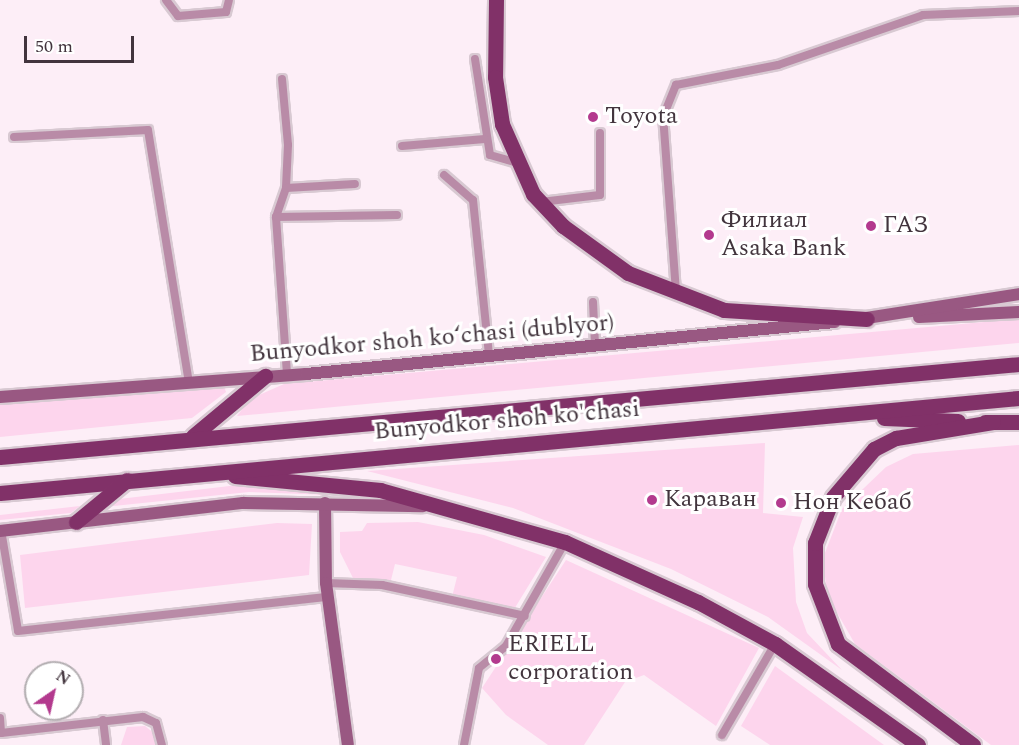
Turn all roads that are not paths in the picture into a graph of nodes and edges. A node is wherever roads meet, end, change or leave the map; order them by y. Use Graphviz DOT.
graph roads {
  1 [pos="166,0"];
  2 [pos="229,0"];
  3 [pos="496,0"];
  4 [pos="1019,11"];
  5 [pos="475,59"];
  6 [pos="282,79"];
  7 [pos="600,133"];
  8 [pos="14,137"];
  9 [pos="485,139"];
  10 [pos="402,146"];
  11 [pos="514,162"];
  12 [pos="444,175"];
  13 [pos="355,184"];
  14 [pos="286,188"];
  15 [pos="541,202"];
  16 [pos="397,216"];
  17 [pos="276,217"];
  18 [pos="676,294"];
  19 [pos="1019,294"];
  20 [pos="593,302"];
  21 [pos="1019,312"];
  22 [pos="867,319"];
  23 [pos="596,344"];
  24 [pos="489,355"];
  25 [pos="1019,364"];
  26 [pos="287,374"];
  27 [pos="265,376"];
  28 [pos="189,382"];
  29 [pos="0,397"];
  30 [pos="1019,398"];
  31 [pos="821,416"];
  32 [pos="993,422"];
  33 [pos="1019,422"];
  34 [pos="192,436"];
  35 [pos="0,457"];
  36 [pos="181,473"];
  37 [pos="127,480"];
  38 [pos="0,494"];
  39 [pos="325,503"];
  40 [pos="449,507"];
  41 [pos="76,522"];
  42 [pos="1,530"];
  43 [pos="565,543"];
  44 [pos="326,582"];
  45 [pos="328,597"];
  46 [pos="525,616"];
  47 [pos="775,644"];
  48 [pos="0,718"];
  49 [pos="103,720"];
  50 [pos="722,735"];
  51 [pos="106,745"];
  52 [pos="162,745"];
  53 [pos="348,745"];
  54 [pos="464,745"];
  55 [pos="918,745"];
  56 [pos="973,745"];
  1 -- 2 [label="lane"];
  3 -- 11 [label="main road"];
  4 -- 18 [label="lane"];
  5 -- 9 [label="lane"];
  6 -- 14 [label="lane"];
  7 -- 15 [label="lane"];
  8 -- 28 [label="lane"];
  9 -- 10 [label="lane"];
  9 -- 11 [label="lane"];
  11 -- 15 [label="main road"];
  12 -- 24 [label="lane"];
  13 -- 14 [label="lane"];
  14 -- 17 [label="lane"];
  15 -- 18 [label="main road"];
  16 -- 17 [label="lane"];
  17 -- 26 [label="lane"];
  18 -- 22 [label="main road"];
  19 -- 22 [label="street, Bunyodkor shoh koʻchasi (dublyor)"];
  20 -- 23 [label="lane"];
  21 -- 22 [label="street, Bunyodkor shoh koʻchasi (dublyor)"];
  22 -- 23 [label="street, Bunyodkor shoh koʻchasi (dublyor)"];
  23 -- 24 [label="street, Bunyodkor shoh koʻchasi (dublyor)"];
  24 -- 26 [label="street, Bunyodkor shoh koʻchasi (dublyor)"];
  25 -- 34 [label="main road, Bunyodkor shoh ko'chasi"];
  26 -- 27 [label="street, Bunyodkor shoh koʻchasi (dublyor)"];
  27 -- 28 [label="street, Bunyodkor shoh koʻchasi (dublyor)"];
  27 -- 34 [label="main road"];
  28 -- 29 [label="street, Bunyodkor shoh koʻchasi (dublyor)"];
  30 -- 31 [label="main road, Bunyodkor shoh ko'chasi"];
  31 -- 32 [label="main road"];
  31 -- 36 [label="main road, Bunyodkor shoh ko'chasi"];
  32 -- 33 [label="main road"];
  32 -- 56 [label="main road"];
  34 -- 35 [label="main road, Bunyodkor shoh ko'chasi"];
  36 -- 37 [label="main road, Bunyodkor shoh ko'chasi"];
  36 -- 40 [label="main road"];
  37 -- 38 [label="main road, Bunyodkor shoh ko'chasi"];
  37 -- 41 [label="main road"];
  39 -- 40 [label="street"];
  39 -- 41 [label="street"];
  39 -- 44 [label="street"];
  40 -- 43 [label="main road"];
  41 -- 42 [label="street"];
  42 -- 45 [label="lane"];
  43 -- 46 [label="lane"];
  43 -- 47 [label="main road"];
  44 -- 45 [label="street"];
  44 -- 46 [label="lane"];
  45 -- 53 [label="street"];
  46 -- 54 [label="lane"];
  47 -- 50 [label="lane"];
  47 -- 55 [label="main road"];
  48 -- 49 [label="lane"];
  49 -- 51 [label="lane"];
  49 -- 52 [label="lane"];
}
